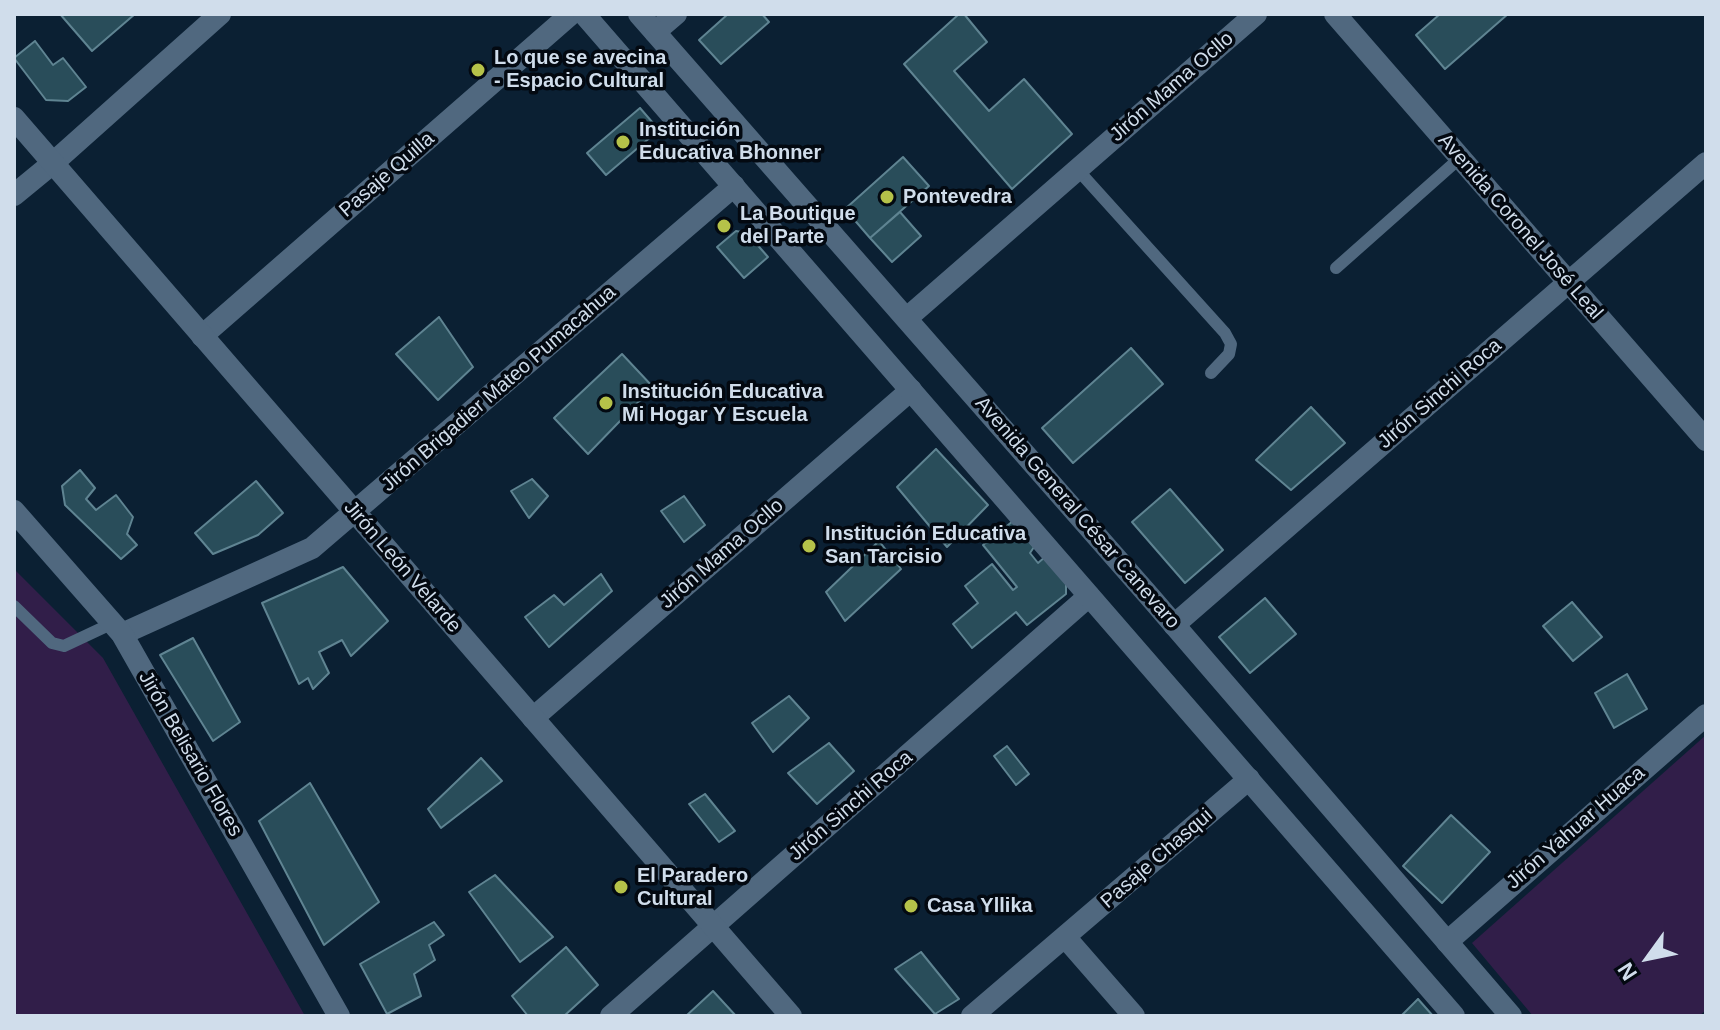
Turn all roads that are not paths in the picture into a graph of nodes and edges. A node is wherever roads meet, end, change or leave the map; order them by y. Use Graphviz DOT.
graph roads {
  1 [pos="220,14"];
  2 [pos="571,14"];
  3 [pos="584,14"];
  4 [pos="639,14"];
  5 [pos="676,14"];
  6 [pos="1256,14"];
  7 [pos="1335,14"];
  8 [pos="655,32"];
  9 [pos="14,118"];
  10 [pos="1460,158"];
  11 [pos="53,163"];
  12 [pos="1706,163"];
  13 [pos="1077,169"];
  14 [pos="734,186"];
  15 [pos="14,195"];
  16 [pos="1336,268"];
  17 [pos="1569,283"];
  18 [pos="907,318"];
  19 [pos="202,336"];
  20 [pos="1211,373"];
  21 [pos="911,390"];
  22 [pos="1706,440"];
  23 [pos="14,511"];
  24 [pos="355,513"];
  25 [pos="1089,596"];
  26 [pos="14,606"];
  27 [pos="1174,625"];
  28 [pos="117,629"];
  29 [pos="1706,715"];
  30 [pos="533,718"];
  31 [pos="1249,779"];
  32 [pos="713,927"];
  33 [pos="1065,937"];
  34 [pos="1447,942"];
  35 [pos="339,1016"];
  36 [pos="611,1016"];
  37 [pos="791,1016"];
  38 [pos="972,1016"];
  39 [pos="1134,1016"];
  40 [pos="1454,1016"];
  41 [pos="1511,1016"];
  1 -- 11 [label="street"];
  2 -- 19 [label="street, Pasaje Quilla"];
  3 -- 14 [label="street"];
  4 -- 8 [label="street, Avenida General César Canevaro"];
  5 -- 8 [label="street"];
  6 -- 13 [label="street, Jirón Mama Ocllo"];
  7 -- 10 [label="street, Avenida Coronel José Leal"];
  8 -- 18 [label="street, Avenida General César Canevaro"];
  9 -- 11 [label="street, Jirón León Velarde"];
  10 -- 16 [label="lane"];
  10 -- 17 [label="street, Avenida Coronel José Leal"];
  11 -- 15 [label="street"];
  11 -- 19 [label="street, Jirón León Velarde"];
  12 -- 17 [label="street, Jirón Sinchi Roca"];
  13 -- 18 [label="street, Jirón Mama Ocllo"];
  13 -- 20 [label="lane"];
  14 -- 21 [label="street"];
  14 -- 24 [label="street, Jirón Brigadier Mateo Pumacahua"];
  17 -- 22 [label="street, Avenida Coronel José Leal"];
  17 -- 27 [label="street, Jirón Sinchi Roca"];
  18 -- 27 [label="street, Avenida General César Canevaro"];
  19 -- 24 [label="street, Jirón León Velarde"];
  21 -- 25 [label="street"];
  21 -- 30 [label="street, Jirón Mama Ocllo"];
  23 -- 28 [label="street, Jirón Belisario Flores"];
  24 -- 28 [label="street, Jirón Brigadier Mateo Pumacahua"];
  24 -- 30 [label="street, Jirón León Velarde"];
  25 -- 31 [label="street"];
  25 -- 32 [label="street, Jirón Sinchi Roca"];
  26 -- 28 [label="lane"];
  27 -- 34 [label="street, Avenida General César Canevaro"];
  28 -- 35 [label="street, Jirón Belisario Flores"];
  29 -- 34 [label="street, Jirón Yahuar Huaca"];
  30 -- 32 [label="street, Jirón León Velarde"];
  31 -- 33 [label="street, Pasaje Chasqui"];
  31 -- 40 [label="street"];
  32 -- 36 [label="street, Jirón Sinchi Roca"];
  32 -- 37 [label="street, Jirón León Velarde"];
  33 -- 38 [label="street, Pasaje Chasqui"];
  33 -- 39 [label="street"];
  34 -- 41 [label="street, Avenida General César Canevaro"];
}
